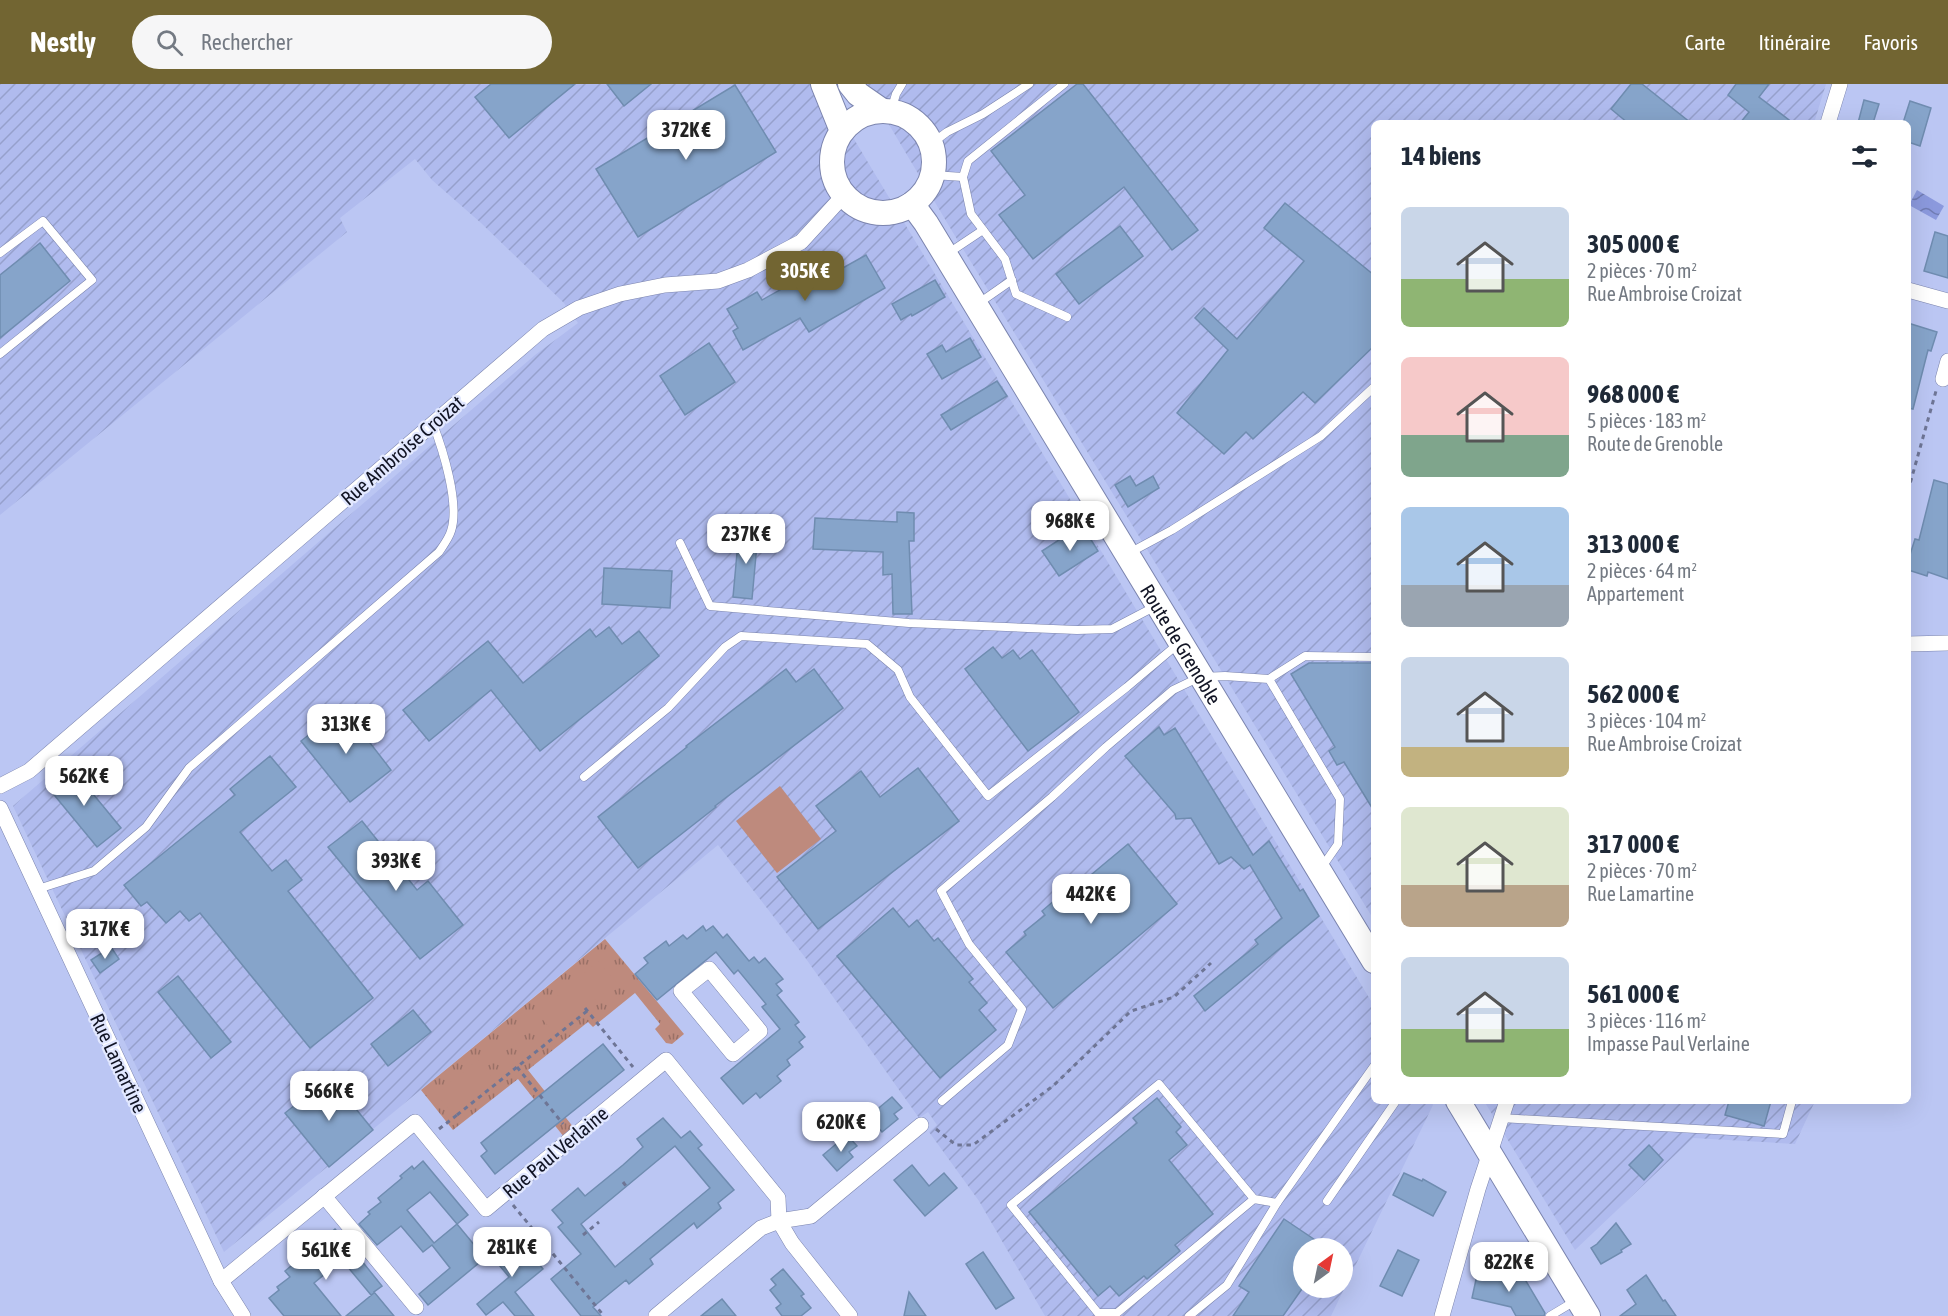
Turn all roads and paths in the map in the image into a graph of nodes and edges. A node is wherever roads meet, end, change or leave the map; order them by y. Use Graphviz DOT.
graph roads {
  1 [pos="823,84"];
  2 [pos="850,84"];
  3 [pos="902,84"];
  4 [pos="1029,84"];
  5 [pos="1064,84"];
  6 [pos="1840,84"];
  7 [pos="886,111"];
  8 [pos="1829,120"];
  9 [pos="842,131"];
  10 [pos="931,144"];
  11 [pos="933,175"];
  12 [pos="963,177"];
  13 [pos="844,195"];
  14 [pos="912,204"];
  15 [pos="983,230"];
  16 [pos="0,253"];
  17 [pos="945,256"];
  18 [pos="1012,280"];
  19 [pos="1911,291"];
  20 [pos="1948,301"];
  21 [pos="976,305"];
  22 [pos="1067,317"];
  23 [pos="0,354"];
  24 [pos="1948,360"];
  25 [pos="1943,379"];
  26 [pos="1371,390"];
  27 [pos="433,424"];
  28 [pos="1911,480"];
  29 [pos="680,543"];
  30 [pos="1126,554"];
  31 [pos="1158,606"];
  32 [pos="1180,642"];
  33 [pos="1948,643"];
  34 [pos="1911,644"];
  35 [pos="1371,657"];
  36 [pos="1200,677"];
  37 [pos="1269,679"];
  38 [pos="584,777"];
  39 [pos="0,786"];
  40 [pos="0,808"];
  41 [pos="1319,871"];
  42 [pos="38,889"];
  43 [pos="1371,950"];
  44 [pos="1211,963"];
  45 [pos="681,991"];
  46 [pos="517,1066"];
  47 [pos="1371,1070"];
  48 [pos="643,1079"];
  49 [pos="942,1101"];
  50 [pos="1394,1104"];
  51 [pos="1460,1104"];
  52 [pos="1506,1104"];
  53 [pos="1791,1104"];
  54 [pos="1502,1118"];
  55 [pos="921,1125"];
  56 [pos="573,1137"];
  57 [pos="428,1138"];
  58 [pos="1489,1153"];
  59 [pos="623,1182"];
  60 [pos="626,1186"];
  61 [pos="504,1194"];
  62 [pos="324,1196"];
  63 [pos="1254,1199"];
  64 [pos="1327,1201"];
  65 [pos="1277,1203"];
  66 [pos="779,1221"];
  67 [pos="599,1222"];
  68 [pos="583,1234"];
  69 [pos="221,1281"];
  70 [pos="416,1306"];
  71 [pos="1583,1307"];
  72 [pos="1108,1315"];
  73 [pos="243,1316"];
  74 [pos="604,1316"];
  75 [pos="656,1316"];
  76 [pos="850,1316"];
  77 [pos="1189,1316"];
  78 [pos="1442,1316"];
  79 [pos="1550,1316"];
  1 -- 9 [label="main road"];
  2 -- 7 [label="main road"];
  3 -- 7 [label="lane"];
  4 -- 10 [label="lane"];
  5 -- 12 [label="lane"];
  6 -- 8 [label="street"];
  7 -- 9 [label="main road"];
  7 -- 10 [label="main road"];
  9 -- 13 [label="main road"];
  10 -- 11 [label="main road"];
  11 -- 12 [label="lane"];
  11 -- 14 [label="main road"];
  12 -- 15 [label="lane"];
  13 -- 14 [label="main road"];
  13 -- 27 [label="street, Rue Ambroise Croizat"];
  14 -- 17 [label="main road, Route de Grenoble"];
  15 -- 17 [label="lane"];
  15 -- 18 [label="lane"];
  16 -- 23 [label="lane"];
  17 -- 21 [label="main road, Route de Grenoble"];
  18 -- 21 [label="lane"];
  18 -- 22 [label="lane"];
  19 -- 20 [label="street"];
  21 -- 30 [label="main road, Route de Grenoble"];
  24 -- 25 [label="street"];
  25 -- 28 [label="path"];
  26 -- 30 [label="lane"];
  27 -- 39 [label="street, Rue Ambroise Croizat"];
  27 -- 42 [label="lane"];
  29 -- 31 [label="lane"];
  30 -- 31 [label="main road, Route de Grenoble"];
  31 -- 32 [label="main road, Route de Grenoble"];
  32 -- 36 [label="main road, Route de Grenoble"];
  32 -- 38 [label="lane"];
  33 -- 34 [label="street"];
  35 -- 37 [label="lane"];
  36 -- 37 [label="lane"];
  36 -- 41 [label="main road, Route de Grenoble"];
  36 -- 49 [label="lane"];
  37 -- 41 [label="lane"];
  40 -- 42 [label="street, Rue Lamartine"];
  41 -- 43 [label="main road, Route de Grenoble"];
  42 -- 69 [label="street, Rue Lamartine"];
  44 -- 55 [label="path"];
  45 -- 45 [label="street"];
  46 -- 48 [label="path"];
  46 -- 56 [label="path"];
  46 -- 57 [label="path"];
  47 -- 65 [label="lane"];
  48 -- 56 [label="street, Rue Paul Verlaine"];
  48 -- 66 [label="street, Rue Paul Verlaine"];
  50 -- 64 [label="lane"];
  51 -- 58 [label="main road"];
  52 -- 54 [label="street"];
  53 -- 54 [label="lane"];
  54 -- 58 [label="street"];
  55 -- 66 [label="street"];
  56 -- 61 [label="street, Rue Paul Verlaine"];
  57 -- 61 [label="street, Rue Paul Verlaine"];
  57 -- 62 [label="street, Rue Paul Verlaine"];
  58 -- 71 [label="main road"];
  58 -- 78 [label="street"];
  59 -- 60 [label="path"];
  61 -- 74 [label="path"];
  62 -- 69 [label="street, Rue Paul Verlaine"];
  62 -- 70 [label="street"];
  63 -- 65 [label="lane"];
  63 -- 72 [label="lane"];
  63 -- 72 [label="lane"];
  65 -- 77 [label="lane"];
  66 -- 75 [label="street"];
  66 -- 76 [label="street, Rue Paul Verlaine"];
  67 -- 68 [label="path"];
  69 -- 73 [label="street, Rue Lamartine"];
  71 -- 79 [label="lane"];
}
